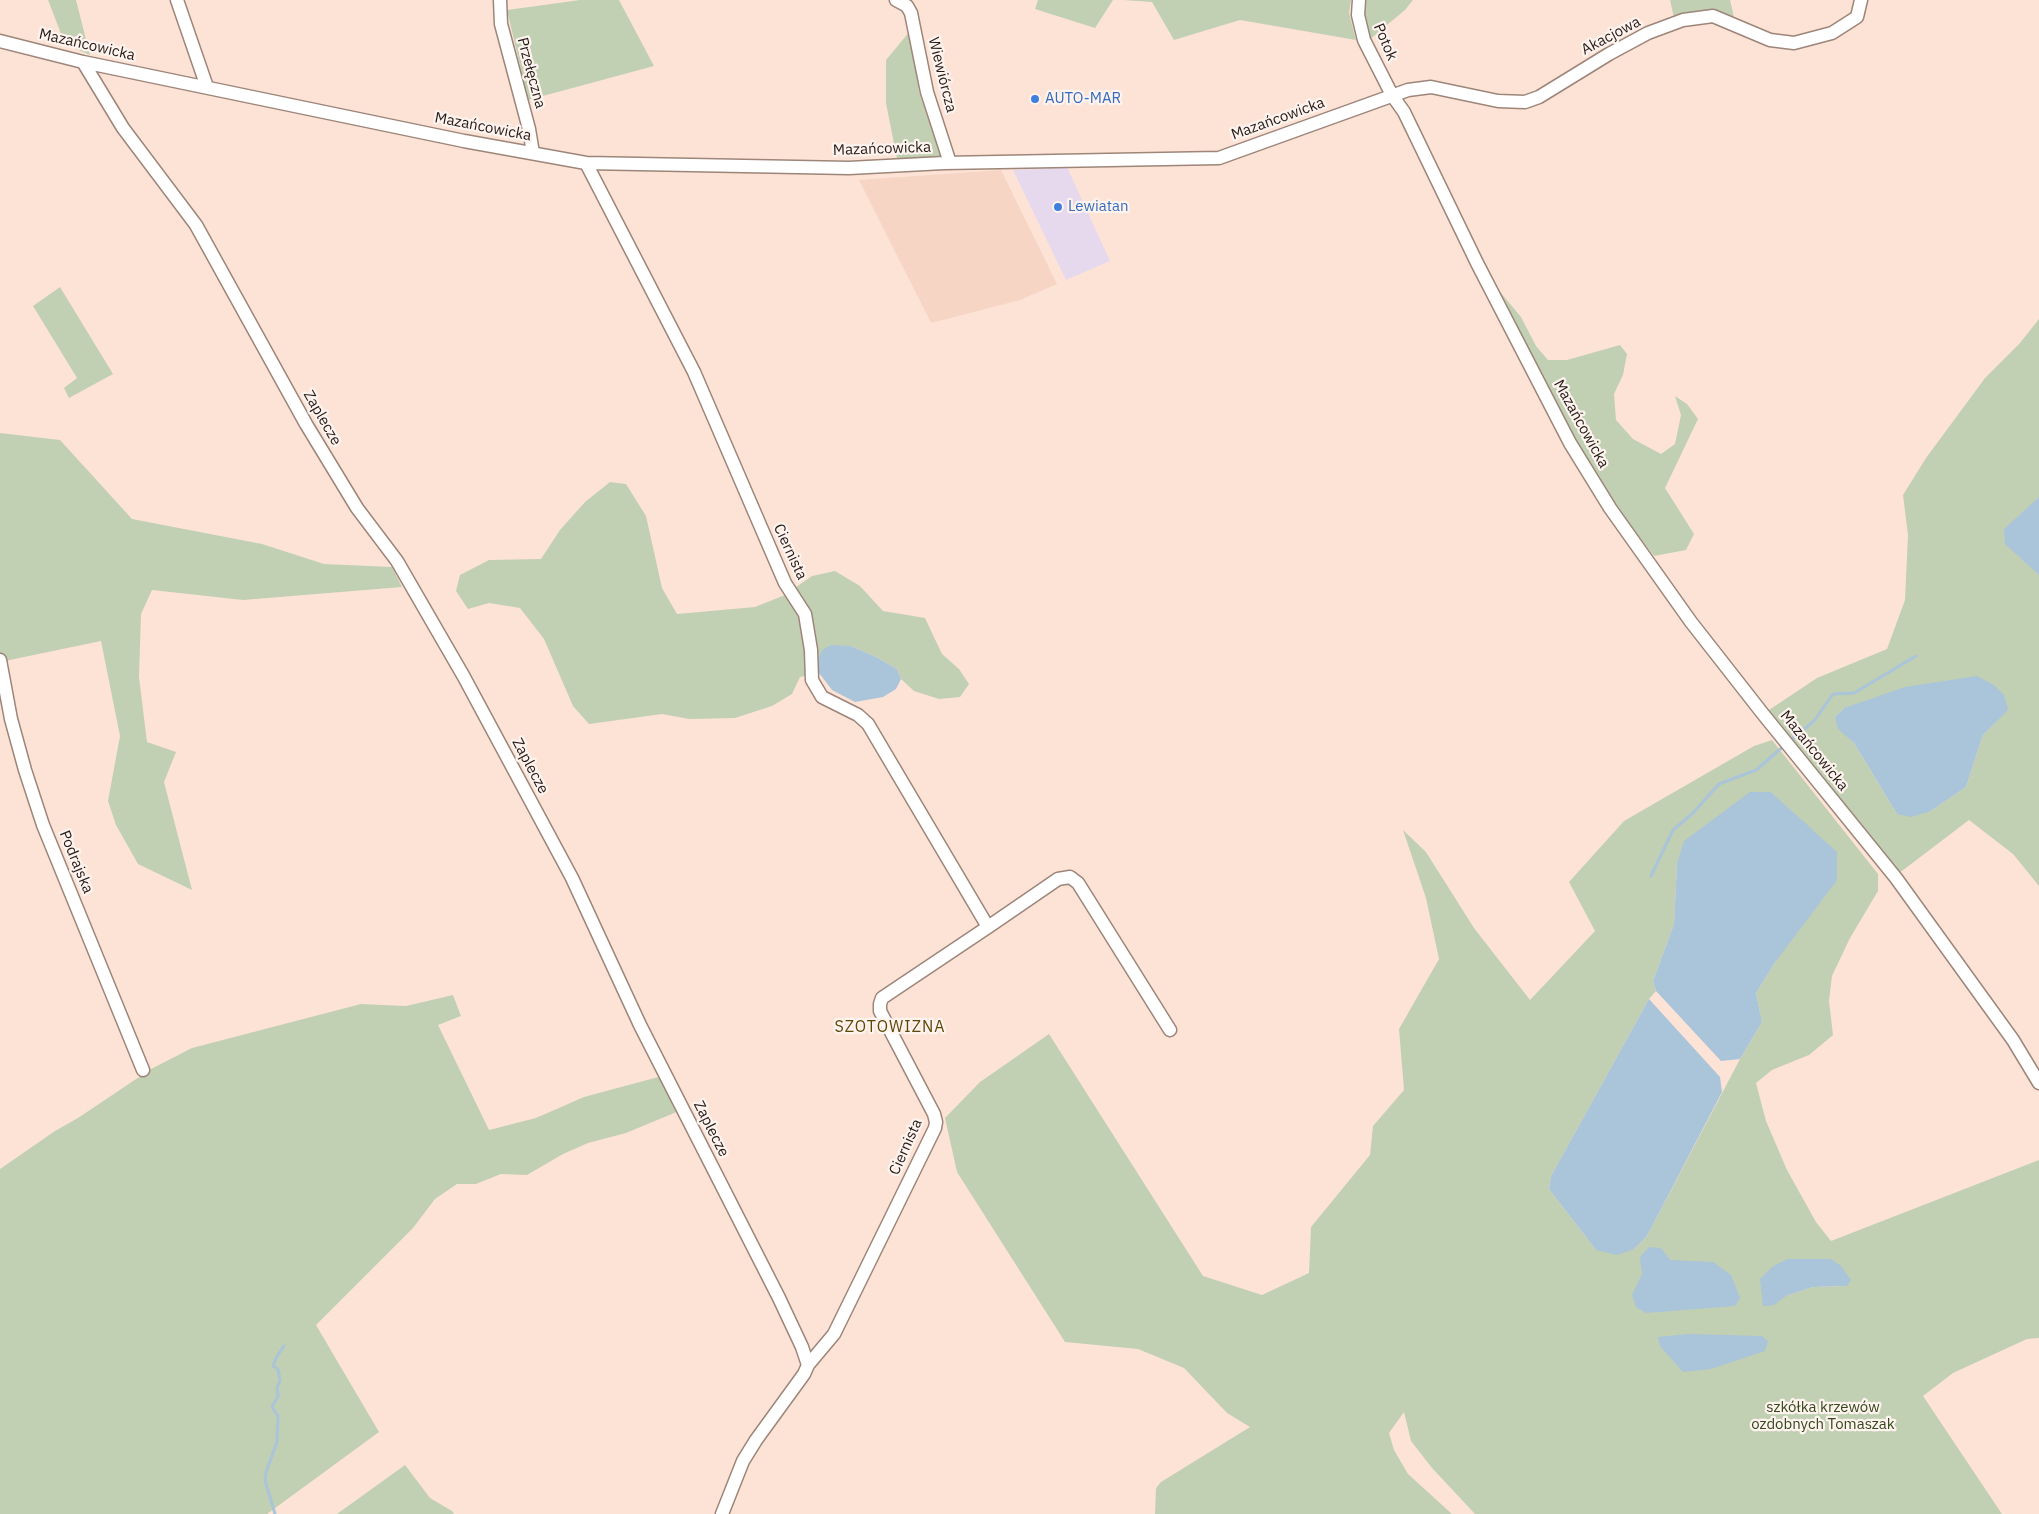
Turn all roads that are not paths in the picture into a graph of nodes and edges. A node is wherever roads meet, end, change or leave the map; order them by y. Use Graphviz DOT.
graph roads {
  1 [pos="177,0"];
  2 [pos="500,0"];
  3 [pos="896,0"];
  4 [pos="1360,0"];
  5 [pos="1861,0"];
  6 [pos="0,41"];
  7 [pos="83,62"];
  8 [pos="207,87"];
  9 [pos="1392,95"];
  10 [pos="533,153"];
  11 [pos="586,163"];
  12 [pos="950,163"];
  13 [pos="0,660"];
  14 [pos="988,927"];
  15 [pos="1170,1030"];
  16 [pos="143,1070"];
  17 [pos="2039,1083"];
  18 [pos="808,1365"];
  19 [pos="722,1514"];
  1 -- 8 [label="street"];
  2 -- 10 [label="street, Przełęczna"];
  3 -- 12 [label="street, Wiewiórcza"];
  4 -- 9 [label="street, Potok"];
  5 -- 9 [label="street, Akacjowa"];
  6 -- 7 [label="street, Mazańcowicka"];
  7 -- 8 [label="street, Mazańcowicka"];
  7 -- 18 [label="street, Zaplecze"];
  8 -- 10 [label="street, Mazańcowicka"];
  9 -- 12 [label="street, Mazańcowicka"];
  9 -- 17 [label="street, Mazańcowicka"];
  10 -- 11 [label="street, Mazańcowicka"];
  11 -- 12 [label="street, Mazańcowicka"];
  11 -- 14 [label="street, Ciernista"];
  13 -- 16 [label="street, Podrajska"];
  14 -- 15 [label="street, Ciernista"];
  14 -- 18 [label="street, Ciernista"];
  18 -- 19 [label="street"];
}
